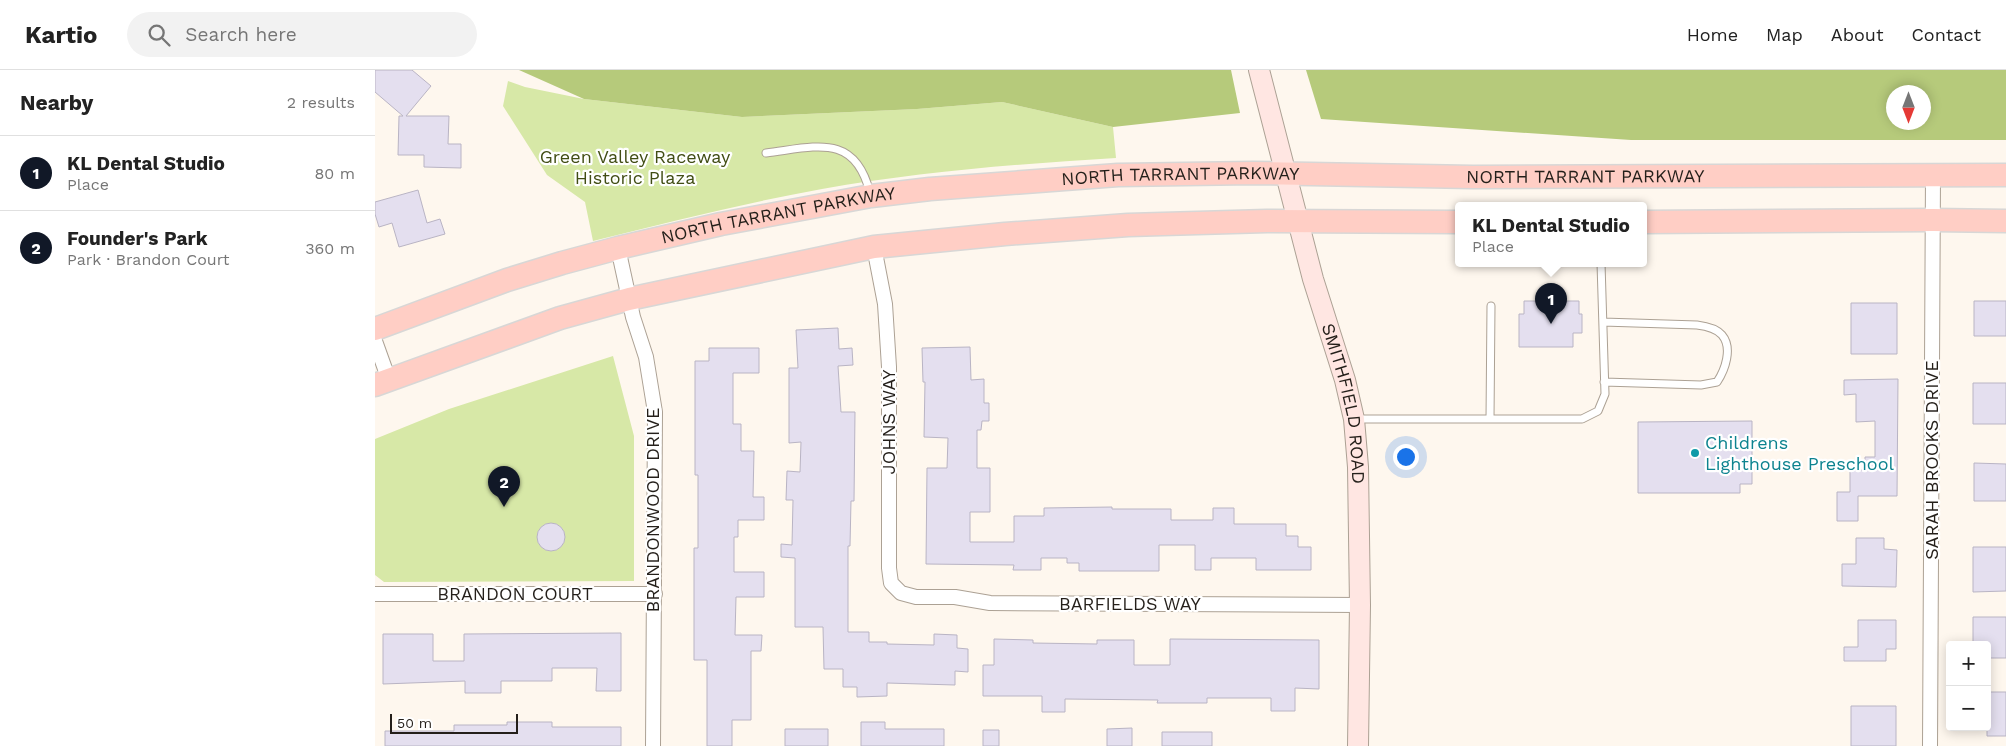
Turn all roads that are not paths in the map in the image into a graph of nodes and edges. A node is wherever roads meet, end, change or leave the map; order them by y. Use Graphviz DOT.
graph roads {
  1 [pos="1259,70"];
  2 [pos="766,153"];
  3 [pos="1286,173"];
  4 [pos="1933,175"];
  5 [pos="2006,175"];
  6 [pos="871,196"];
  7 [pos="1933,220"];
  8 [pos="1297,221"];
  9 [pos="2006,221"];
  10 [pos="1455,222"];
  11 [pos="1647,222"];
  12 [pos="874,247"];
  13 [pos="618,248"];
  14 [pos="1601,267"];
  15 [pos="629,299"];
  16 [pos="1491,306"];
  17 [pos="1603,322"];
  18 [pos="375,329"];
  19 [pos="375,341"];
  20 [pos="1604,382"];
  21 [pos="382,383"];
  22 [pos="1354,419"];
  23 [pos="1490,419"];
  24 [pos="901,593"];
  25 [pos="375,594"];
  26 [pos="655,594"];
  27 [pos="1360,605"];
  28 [pos="653,746"];
  29 [pos="1358,746"];
  30 [pos="1930,746"];
  1 -- 3 [label="main road, SMITHFIELD ROAD"];
  2 -- 6 [label="lane"];
  3 -- 4 [label="main road, NORTH TARRANT PARKWAY"];
  3 -- 6 [label="main road, NORTH TARRANT PARKWAY"];
  3 -- 8 [label="main road, SMITHFIELD ROAD"];
  4 -- 5 [label="main road, NORTH TARRANT PARKWAY"];
  4 -- 7 [label="street, SARAH BROOKS DRIVE"];
  6 -- 13 [label="main road, NORTH TARRANT PARKWAY"];
  7 -- 9 [label="main road"];
  7 -- 11 [label="main road"];
  7 -- 30 [label="street, SARAH BROOKS DRIVE"];
  8 -- 10 [label="main road"];
  8 -- 12 [label="main road"];
  8 -- 22 [label="main road, SMITHFIELD ROAD"];
  12 -- 15 [label="main road"];
  12 -- 24 [label="street, JOHNS WAY"];
  13 -- 15 [label="street, BRANDONWOOD DRIVE"];
  13 -- 18 [label="main road, NORTH TARRANT PARKWAY"];
  14 -- 17 [label="lane"];
  15 -- 21 [label="main road"];
  15 -- 26 [label="street, BRANDONWOOD DRIVE"];
  16 -- 23 [label="lane"];
  17 -- 20 [label="lane"];
  17 -- 20 [label="lane"];
  19 -- 21 [label="street"];
  20 -- 23 [label="lane"];
  22 -- 23 [label="lane"];
  22 -- 27 [label="main road, SMITHFIELD ROAD"];
  24 -- 27 [label="street, BARFIELDS WAY"];
  25 -- 26 [label="street, BRANDON COURT"];
  26 -- 28 [label="street, BRANDONWOOD DRIVE"];
  27 -- 29 [label="main road, SMITHFIELD ROAD"];
}
